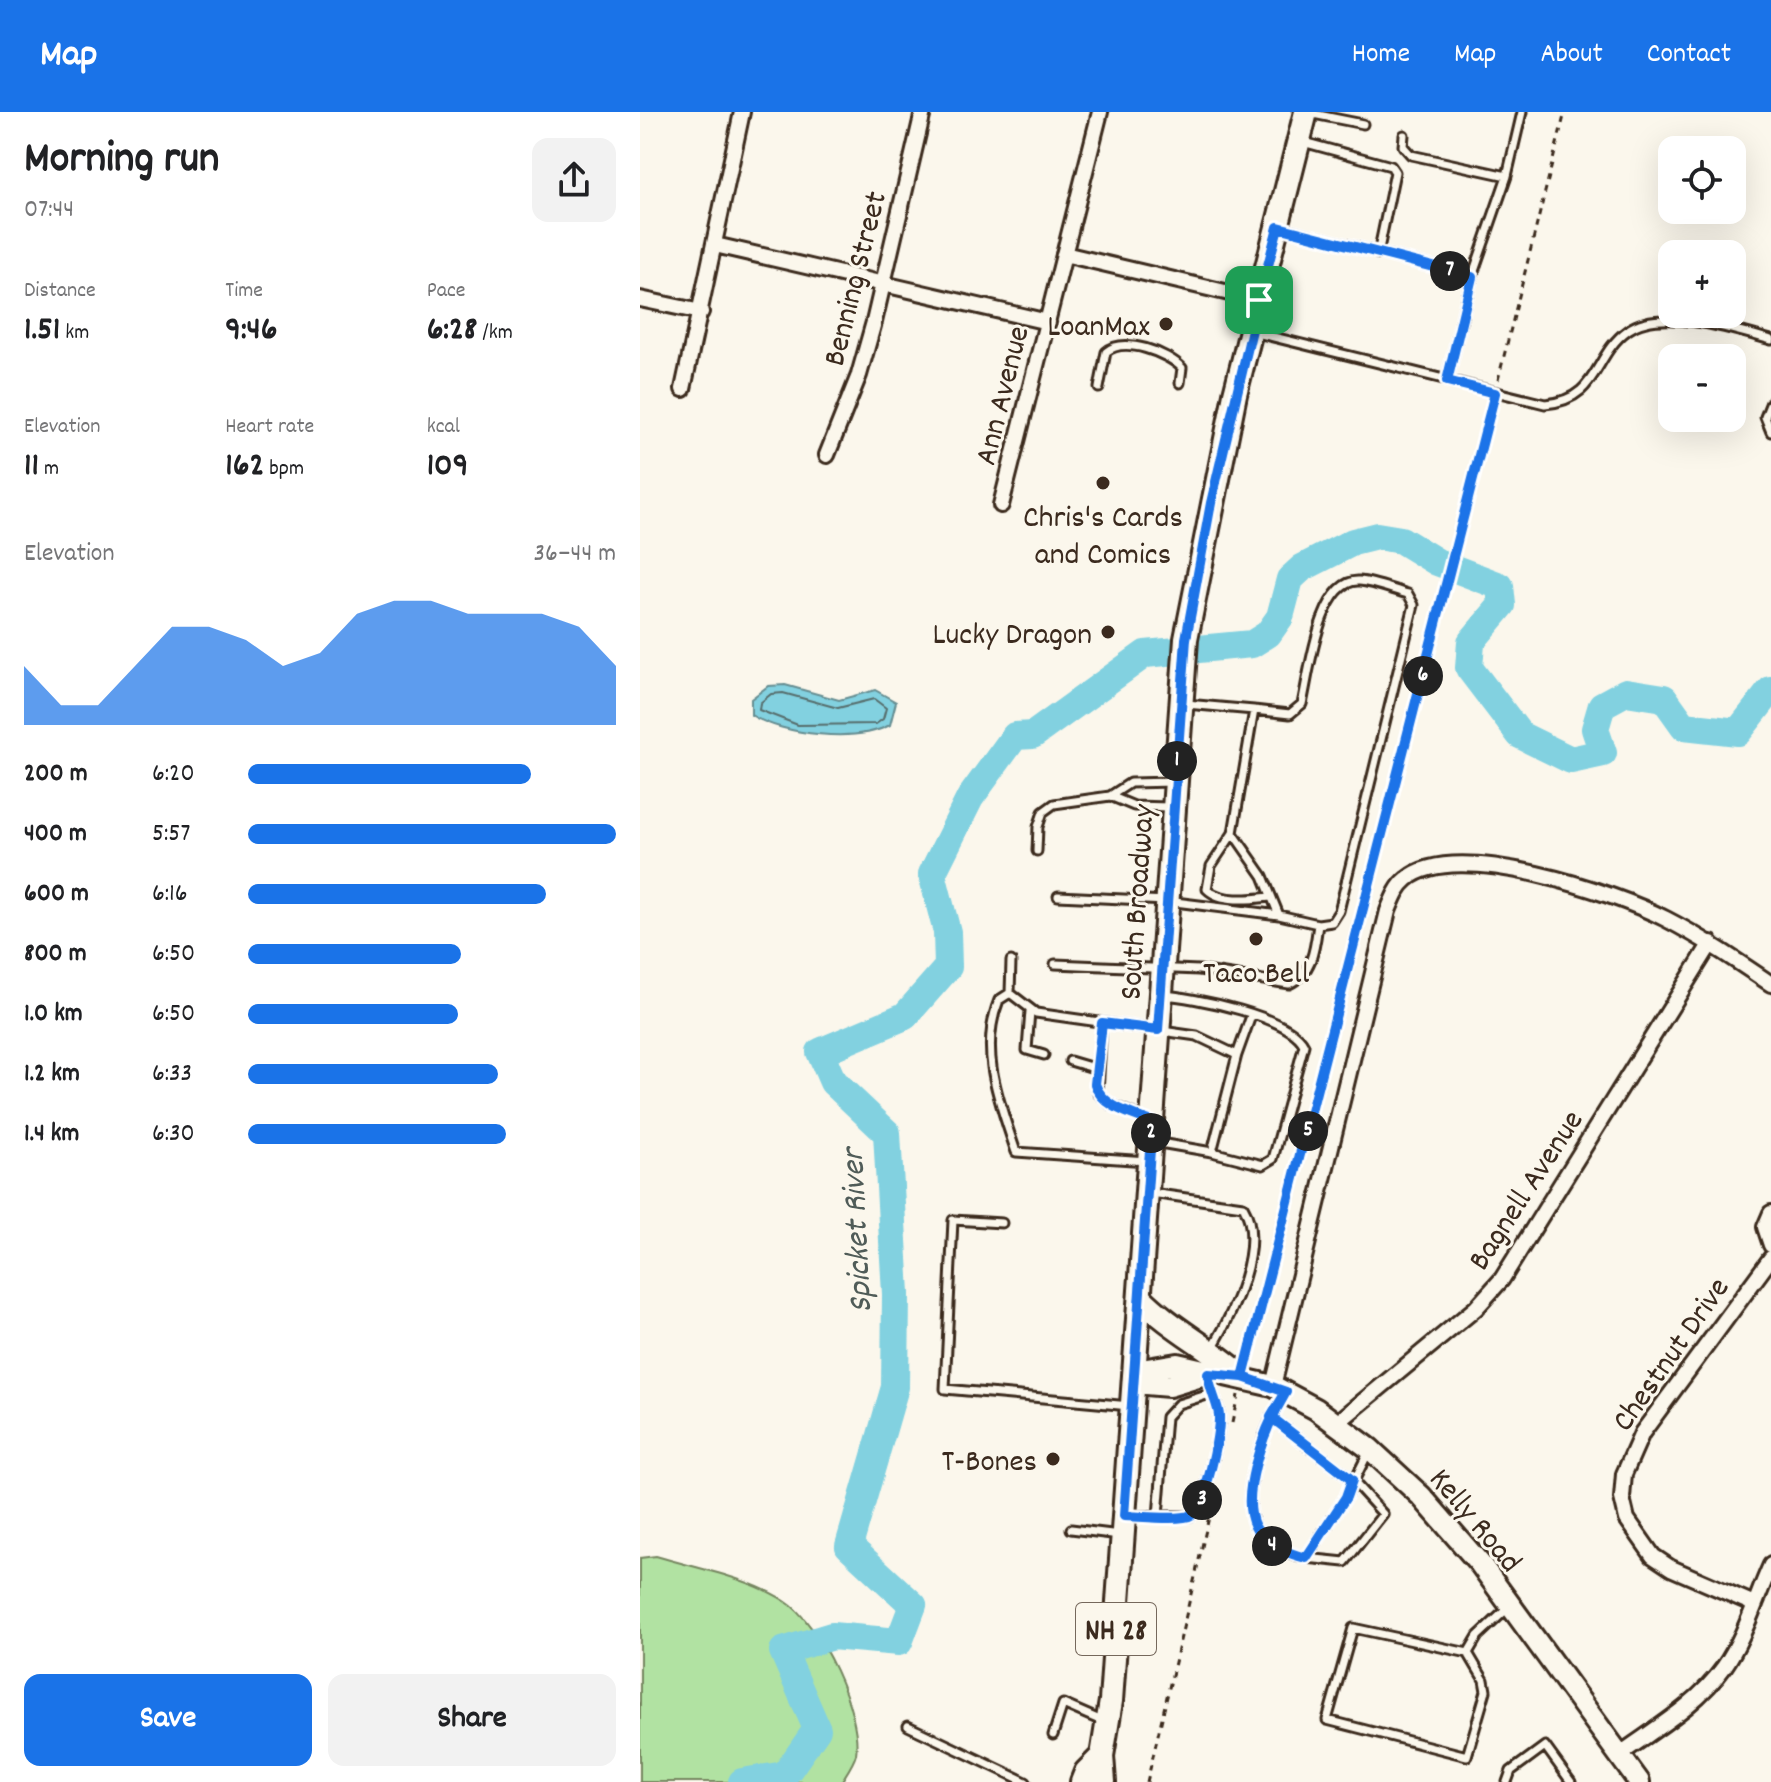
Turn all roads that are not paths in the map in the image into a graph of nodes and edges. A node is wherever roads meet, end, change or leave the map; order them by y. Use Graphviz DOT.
graph roads {
  1 [pos="742,112"];
  2 [pos="923,112"];
  3 [pos="1100,112"];
  4 [pos="1306,112"];
  5 [pos="1522,112"];
  6 [pos="1363,124"];
  7 [pos="1404,135"];
  8 [pos="1299,141"];
  9 [pos="1507,176"];
  10 [pos="1278,227"];
  11 [pos="715,245"];
  12 [pos="1064,254"];
  13 [pos="1378,254"];
  14 [pos="1472,277"];
  15 [pos="881,284"];
  16 [pos="640,299"];
  17 [pos="1259,300"];
  18 [pos="701,312"];
  19 [pos="1048,322"];
  20 [pos="1251,331"];
  21 [pos="1771,340"];
  22 [pos="1447,381"];
  23 [pos="1180,383"];
  24 [pos="1099,388"];
  25 [pos="683,389"];
  26 [pos="1771,402"];
  27 [pos="1771,432"];
  28 [pos="827,455"];
  29 [pos="1001,505"];
  30 [pos="1181,704"];
  31 [pos="1254,710"];
  32 [pos="1176,782"];
  33 [pos="1110,796"];
  34 [pos="1174,807"];
  35 [pos="1233,833"];
  36 [pos="1037,851"];
  37 [pos="1058,896"];
  38 [pos="1270,897"];
  39 [pos="1167,901"];
  40 [pos="1279,915"];
  41 [pos="1318,924"];
  42 [pos="1711,943"];
  43 [pos="1011,961"];
  44 [pos="1055,964"];
  45 [pos="1162,971"];
  46 [pos="1771,984"];
  47 [pos="1010,993"];
  48 [pos="1161,995"];
  49 [pos="1030,1011"];
  50 [pos="1251,1016"];
  51 [pos="1102,1023"];
  52 [pos="1158,1030"];
  53 [pos="1044,1055"];
  54 [pos="1237,1055"];
  55 [pos="1070,1061"];
  56 [pos="1097,1069"];
  57 [pos="1150,1142"];
  58 [pos="1212,1152"];
  59 [pos="1147,1193"];
  60 [pos="1771,1213"];
  61 [pos="1002,1223"];
  62 [pos="1771,1245"];
  63 [pos="1771,1258"];
  64 [pos="1140,1297"];
  65 [pos="1212,1349"];
  66 [pos="1134,1377"];
  67 [pos="1243,1377"];
  68 [pos="1209,1384"];
  69 [pos="1279,1389"];
  70 [pos="1132,1406"];
  71 [pos="1271,1417"];
  72 [pos="1337,1423"];
  73 [pos="1370,1449"];
  74 [pos="1352,1480"];
  75 [pos="1158,1516"];
  76 [pos="1123,1525"];
  77 [pos="1071,1529"];
  78 [pos="1306,1558"];
  79 [pos="1771,1565"];
  80 [pos="1754,1604"];
  81 [pos="1511,1606"];
  82 [pos="1468,1653"];
  83 [pos="1108,1723"];
  84 [pos="908,1726"];
  85 [pos="1053,1735"];
  86 [pos="1619,1755"];
  87 [pos="1102,1756"];
  88 [pos="1026,1782"];
  89 [pos="1082,1782"];
  90 [pos="1104,1782"];
  91 [pos="1507,1782"];
  92 [pos="1571,1782"];
  93 [pos="1639,1782"];
  1 -- 11 [label="street"];
  2 -- 15 [label="street, Benning Street"];
  3 -- 12 [label="street, Ann Avenue"];
  4 -- 6 [label="lane"];
  4 -- 8 [label="main road, South Broadway / NH 28"];
  5 -- 9 [label="lane"];
  7 -- 9 [label="lane"];
  8 -- 10 [label="main road, South Broadway / NH 28"];
  8 -- 13 [label="lane"];
  9 -- 14 [label="lane"];
  10 -- 13 [label="lane"];
  10 -- 17 [label="main road, South Broadway / NH 28"];
  11 -- 15 [label="street"];
  11 -- 18 [label="street"];
  12 -- 17 [label="street"];
  12 -- 19 [label="street, Ann Avenue"];
  13 -- 14 [label="lane"];
  14 -- 22 [label="lane"];
  15 -- 19 [label="street"];
  15 -- 28 [label="street, Benning Street"];
  16 -- 18 [label="street"];
  17 -- 20 [label="main road, South Broadway / NH 28"];
  18 -- 25 [label="street"];
  19 -- 29 [label="street, Ann Avenue"];
  20 -- 22 [label="lane"];
  20 -- 30 [label="main road, South Broadway / NH 28"];
  21 -- 22 [label="lane"];
  23 -- 24 [label="lane"];
  26 -- 27 [label="lane"];
  30 -- 31 [label="lane"];
  30 -- 32 [label="main road, South Broadway / NH 28"];
  31 -- 35 [label="lane"];
  31 -- 41 [label="lane"];
  32 -- 33 [label="lane"];
  32 -- 34 [label="main road, South Broadway / NH 28"];
  33 -- 34 [label="lane"];
  33 -- 36 [label="lane"];
  34 -- 39 [label="main road, South Broadway / NH 28"];
  35 -- 38 [label="lane"];
  35 -- 38 [label="lane"];
  37 -- 39 [label="lane"];
  38 -- 40 [label="lane"];
  39 -- 40 [label="lane"];
  39 -- 45 [label="main road, South Broadway / NH 28"];
  40 -- 41 [label="lane"];
  41 -- 45 [label="lane"];
  42 -- 46 [label="street"];
  42 -- 69 [label="street"];
  42 -- 72 [label="street, Bagnell Avenue"];
  43 -- 47 [label="lane"];
  44 -- 45 [label="lane"];
  45 -- 48 [label="main road, South Broadway / NH 28"];
  47 -- 49 [label="lane"];
  47 -- 57 [label="lane"];
  48 -- 50 [label="lane"];
  48 -- 52 [label="main road, South Broadway / NH 28"];
  49 -- 51 [label="lane"];
  49 -- 53 [label="lane"];
  50 -- 54 [label="lane"];
  50 -- 58 [label="lane"];
  51 -- 52 [label="lane"];
  51 -- 56 [label="lane"];
  52 -- 54 [label="lane"];
  52 -- 57 [label="main road, South Broadway / NH 28"];
  54 -- 58 [label="lane"];
  55 -- 56 [label="lane"];
  56 -- 57 [label="lane"];
  57 -- 58 [label="lane"];
  57 -- 59 [label="main road, South Broadway / NH 28"];
  59 -- 64 [label="main road, South Broadway / NH 28"];
  59 -- 65 [label="lane"];
  60 -- 62 [label="street"];
  61 -- 70 [label="lane"];
  63 -- 80 [label="street, Chestnut Drive"];
  64 -- 65 [label="main road"];
  64 -- 66 [label="main road, South Broadway / NH 28"];
  65 -- 67 [label="main road"];
  66 -- 68 [label="street, Kelly Road"];
  66 -- 70 [label="main road, South Broadway / NH 28"];
  67 -- 68 [label="street, Kelly Road"];
  67 -- 69 [label="street, Kelly Road"];
  68 -- 75 [label="lane"];
  68 -- 75 [label="lane"];
  69 -- 71 [label="lane"];
  69 -- 72 [label="street, Kelly Road"];
  70 -- 76 [label="main road, South Broadway / NH 28"];
  71 -- 74 [label="lane"];
  71 -- 78 [label="lane"];
  72 -- 73 [label="street, Kelly Road"];
  73 -- 74 [label="lane"];
  73 -- 81 [label="street, Kelly Road"];
  74 -- 78 [label="lane"];
  74 -- 78 [label="lane"];
  75 -- 76 [label="lane"];
  76 -- 77 [label="lane"];
  76 -- 83 [label="main road, South Broadway / NH 28"];
  79 -- 80 [label="street"];
  80 -- 86 [label="street"];
  81 -- 82 [label="lane"];
  81 -- 86 [label="street, Kelly Road"];
  82 -- 82 [label="lane"];
  83 -- 85 [label="lane"];
  83 -- 87 [label="main road, South Broadway / NH 28"];
  84 -- 88 [label="lane"];
  86 -- 93 [label="street, Kelly Road"];
  87 -- 89 [label="main road, South Broadway / NH 28"];
  87 -- 90 [label="main road, South Broadway / NH 28"];
  91 -- 92 [label="lane"];
}
